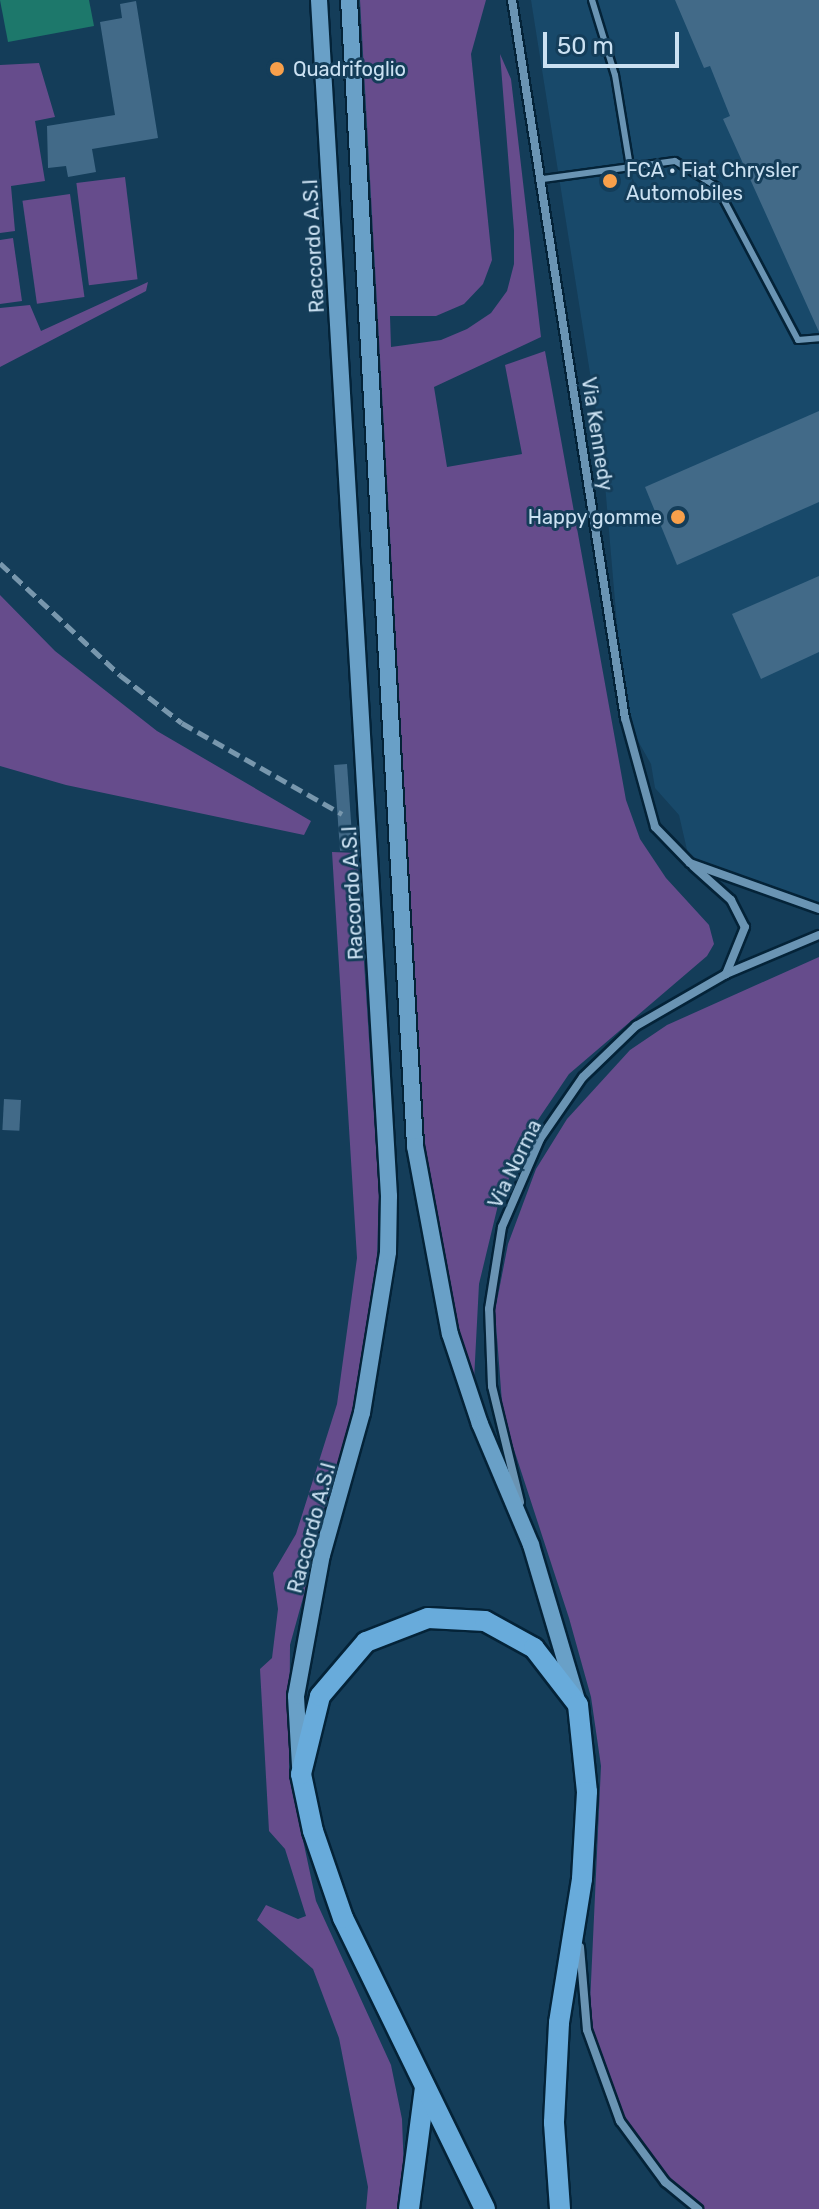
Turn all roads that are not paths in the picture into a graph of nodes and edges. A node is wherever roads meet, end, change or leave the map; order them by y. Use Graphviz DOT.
graph roads {
  1 [pos="319,0"];
  2 [pos="349,0"];
  3 [pos="512,0"];
  4 [pos="592,0"];
  5 [pos="630,167"];
  6 [pos="543,179"];
  7 [pos="819,338"];
  8 [pos="690,863"];
  9 [pos="819,909"];
  10 [pos="819,935"];
  11 [pos="726,974"];
  12 [pos="531,1545"];
  13 [pos="578,1705"];
  14 [pos="301,1774"];
  15 [pos="582,1879"];
  16 [pos="425,2087"];
  17 [pos="409,2209"];
  18 [pos="485,2209"];
  19 [pos="560,2209"];
  20 [pos="698,2209"];
  1 -- 14 [label="street, Raccordo A.S.I"];
  2 -- 12 [label="street"];
  3 -- 6 [label="street, Via Kennedy"];
  4 -- 5 [label="lane"];
  5 -- 6 [label="lane"];
  5 -- 7 [label="lane"];
  6 -- 8 [label="street, Via Kennedy"];
  8 -- 9 [label="street, Via Kennedy"];
  8 -- 11 [label="street"];
  10 -- 11 [label="street, Via Norma"];
  11 -- 12 [label="street, Via Norma"];
  12 -- 13 [label="street"];
  13 -- 14 [label="main road"];
  13 -- 15 [label="main road"];
  14 -- 16 [label="main road"];
  15 -- 19 [label="main road"];
  15 -- 20 [label="street"];
  16 -- 17 [label="main road"];
  16 -- 18 [label="main road"];
}
